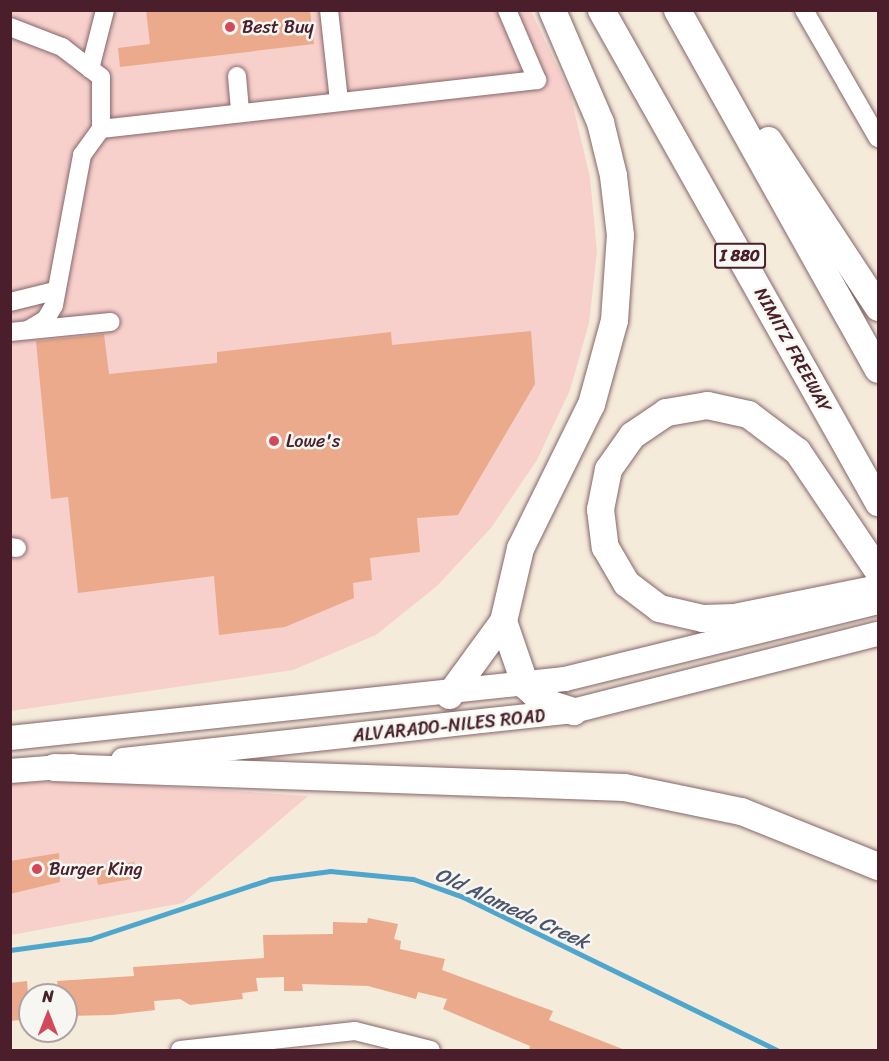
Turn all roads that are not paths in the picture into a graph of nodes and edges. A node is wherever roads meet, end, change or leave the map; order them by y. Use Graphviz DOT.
graph roads {
  1 [pos="105,10"];
  2 [pos="328,10"];
  3 [pos="507,10"];
  4 [pos="552,10"];
  5 [pos="601,10"];
  6 [pos="677,10"];
  7 [pos="804,10"];
  8 [pos="10,27"];
  9 [pos="90,69"];
  10 [pos="237,76"];
  11 [pos="339,101"];
  12 [pos="240,111"];
  13 [pos="736,111"];
  14 [pos="101,129"];
  15 [pos="879,138"];
  16 [pos="55,291"];
  17 [pos="10,302"];
  18 [pos="879,307"];
  19 [pos="111,322"];
  20 [pos="19,331"];
  21 [pos="879,369"];
  22 [pos="879,502"];
  23 [pos="879,570"];
  24 [pos="879,588"];
  25 [pos="879,602"];
  26 [pos="818,604"];
  27 [pos="503,621"];
  28 [pos="879,634"];
  29 [pos="525,685"];
  30 [pos="449,695"];
  31 [pos="573,711"];
  32 [pos="10,738"];
  33 [pos="54,768"];
  34 [pos="10,771"];
  35 [pos="879,866"];
  36 [pos="261,1047"];
  37 [pos="180,1050"];
  38 [pos="431,1050"];
  1 -- 9 [label="street"];
  2 -- 11 [label="street"];
  3 -- 11 [label="street"];
  4 -- 27 [label="highway"];
  5 -- 22 [label="highway, NIMITZ FREEWAY / I 880"];
  6 -- 13 [label="highway"];
  7 -- 15 [label="street"];
  8 -- 9 [label="street"];
  9 -- 14 [label="street"];
  10 -- 12 [label="street"];
  11 -- 12 [label="street"];
  12 -- 14 [label="street"];
  13 -- 18 [label="highway"];
  13 -- 21 [label="highway"];
  14 -- 16 [label="street"];
  16 -- 17 [label="street"];
  16 -- 20 [label="street"];
  19 -- 20 [label="street"];
  23 -- 26 [label="highway"];
  24 -- 26 [label="highway"];
  25 -- 26 [label="main road, ALVARADO-NILES ROAD"];
  26 -- 29 [label="main road, ALVARADO-NILES ROAD"];
  27 -- 29 [label="highway"];
  27 -- 30 [label="highway"];
  28 -- 31 [label="main road, ALVARADO-NILES ROAD"];
  29 -- 30 [label="main road, ALVARADO-NILES ROAD"];
  29 -- 31 [label="highway"];
  30 -- 32 [label="main road, ALVARADO-NILES ROAD"];
  31 -- 33 [label="main road, ALVARADO-NILES ROAD"];
  33 -- 34 [label="main road, ALVARADO-NILES ROAD"];
  33 -- 35 [label="highway"];
  36 -- 37 [label="street"];
  36 -- 38 [label="street"];
}
